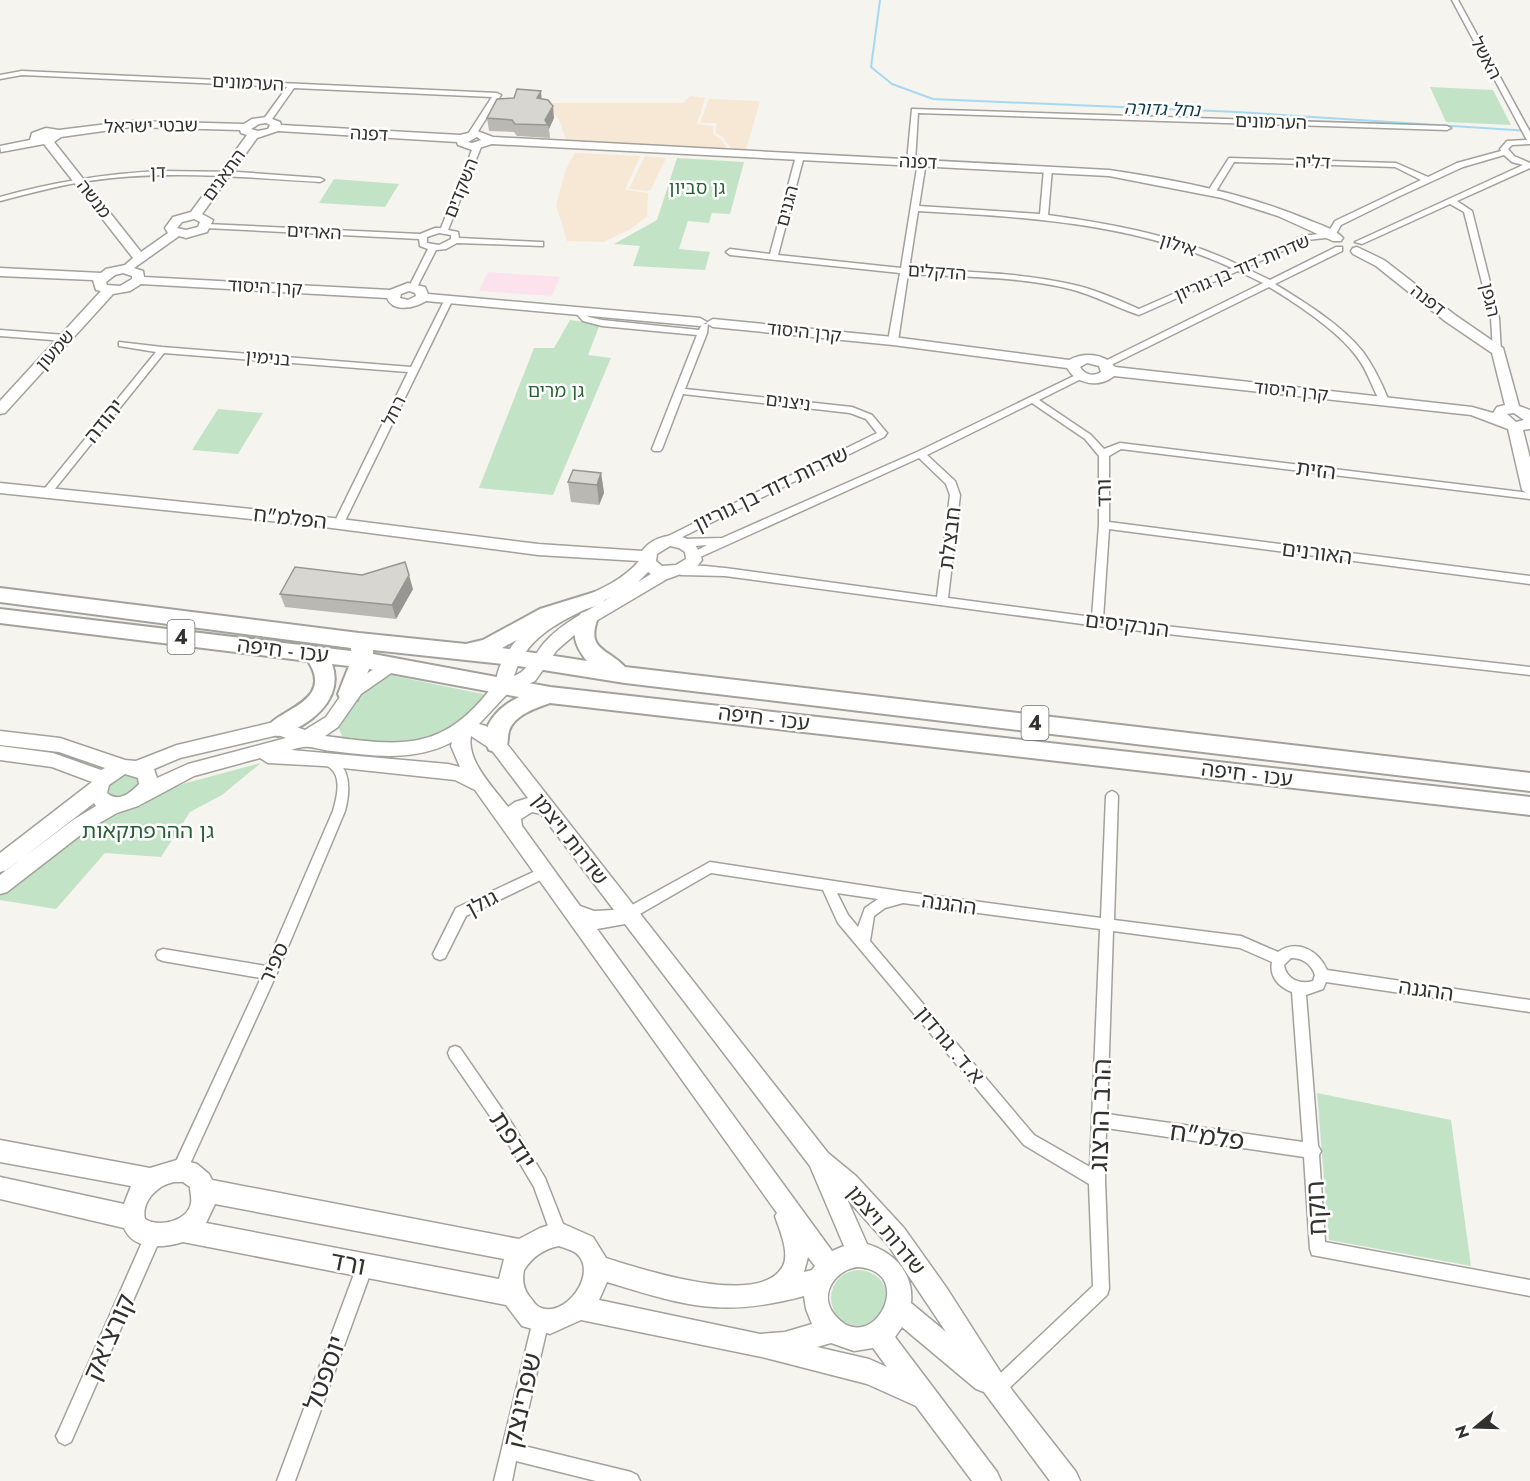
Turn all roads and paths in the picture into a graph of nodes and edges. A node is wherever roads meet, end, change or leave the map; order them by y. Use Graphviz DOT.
graph roads {
  1 [pos="1455,0"];
  2 [pos="0,77"];
  3 [pos="292,85"];
  4 [pos="1517,117"];
  5 [pos="1530,117"];
  6 [pos="267,120"];
  7 [pos="1447,128"];
  8 [pos="276,129"];
  9 [pos="249,131"];
  10 [pos="1528,136"];
  11 [pos="46,137"];
  12 [pos="467,137"];
  13 [pos="488,140"];
  14 [pos="1,144"];
  15 [pos="477,147"];
  16 [pos="1505,152"];
  17 [pos="800,156"];
  18 [pos="917,162"];
  19 [pos="1530,165"];
  20 [pos="1048,169"];
  21 [pos="225,174"];
  22 [pos="77,179"];
  23 [pos="320,180"];
  24 [pos="1428,180"];
  25 [pos="1212,191"];
  26 [pos="0,198"];
  27 [pos="1451,201"];
  28 [pos="914,208"];
  29 [pos="195,215"];
  30 [pos="1044,216"];
  31 [pos="206,226"];
  32 [pos="444,230"];
  33 [pos="175,232"];
  34 [pos="422,237"];
  35 [pos="455,240"];
  36 [pos="1336,241"];
  37 [pos="540,244"];
  38 [pos="1358,246"];
  39 [pos="433,248"];
  40 [pos="730,252"];
  41 [pos="773,257"];
  42 [pos="140,258"];
  43 [pos="1240,268"];
  44 [pos="124,269"];
  45 [pos="904,270"];
  46 [pos="0,272"];
  47 [pos="101,278"];
  48 [pos="138,280"];
  49 [pos="1270,284"];
  50 [pos="109,290"];
  51 [pos="418,292"];
  52 [pos="449,299"];
  53 [pos="1139,312"];
  54 [pos="706,326"];
  55 [pos="0,333"];
  56 [pos="65,338"];
  57 [pos="893,341"];
  58 [pos="122,344"];
  59 [pos="162,350"];
  60 [pos="1498,351"];
  61 [pos="1108,368"];
  62 [pos="414,370"];
  63 [pos="1077,371"];
  64 [pos="682,391"];
  65 [pos="1033,400"];
  66 [pos="1384,401"];
  67 [pos="0,409"];
  68 [pos="1508,416"];
  69 [pos="1530,421"];
  70 [pos="881,435"];
  71 [pos="657,449"];
  72 [pos="920,454"];
  73 [pos="1104,454"];
  74 [pos="0,488"];
  75 [pos="1530,490"];
  76 [pos="46,493"];
  77 [pos="1530,496"];
  78 [pos="339,524"];
  79 [pos="1104,525"];
  80 [pos="729,540"];
  81 [pos="654,551"];
  82 [pos="690,552"];
  83 [pos="579,554"];
  84 [pos="607,556"];
  85 [pos="676,572"];
  86 [pos="725,572"];
  87 [pos="1530,580"];
  88 [pos="624,584"];
  89 [pos="0,595"];
  90 [pos="942,600"];
  91 [pos="591,608"];
  92 [pos="0,616"];
  93 [pos="1097,622"];
  94 [pos="360,650"];
  95 [pos="463,652"];
  96 [pos="314,654"];
  97 [pos="512,657"];
  98 [pos="540,662"];
  99 [pos="391,665"];
  100 [pos="1530,671"];
  101 [pos="625,675"];
  102 [pos="502,688"];
  103 [pos="349,694"];
  104 [pos="550,695"];
  105 [pos="332,722"];
  106 [pos="278,728"];
  107 [pos="464,728"];
  108 [pos="0,738"];
  109 [pos="307,738"];
  110 [pos="496,744"];
  111 [pos="347,746"];
  112 [pos="0,753"];
  113 [pos="240,757"];
  114 [pos="324,759"];
  115 [pos="131,767"];
  116 [pos="1530,782"];
  117 [pos="101,784"];
  118 [pos="482,786"];
  119 [pos="144,793"];
  120 [pos="1112,796"];
  121 [pos="114,805"];
  122 [pos="1530,806"];
  123 [pos="547,809"];
  124 [pos="513,828"];
  125 [pos="0,864"];
  126 [pos="544,872"];
  127 [pos="0,886"];
  128 [pos="827,886"];
  129 [pos="906,898"];
  130 [pos="574,912"];
  131 [pos="628,914"];
  132 [pos="1106,925"];
  133 [pos="863,943"];
  134 [pos="440,954"];
  135 [pos="163,955"];
  136 [pos="1279,959"];
  137 [pos="270,973"];
  138 [pos="1322,975"];
  139 [pos="1299,990"];
  140 [pos="1530,1006"];
  141 [pos="455,1053"];
  142 [pos="1101,1120"];
  143 [pos="1313,1151"];
  144 [pos="3,1153"];
  145 [pos="820,1161"];
  146 [pos="180,1170"];
  147 [pos="151,1179"];
  148 [pos="1097,1180"];
  149 [pos="0,1188"];
  150 [pos="203,1190"];
  151 [pos="782,1200"];
  152 [pos="133,1218"];
  153 [pos="183,1230"];
  154 [pos="559,1234"];
  155 [pos="153,1237"];
  156 [pos="522,1251"];
  157 [pos="859,1254"];
  158 [pos="364,1266"];
  159 [pos="596,1267"];
  160 [pos="824,1273"];
  161 [pos="1530,1288"];
  162 [pos="766,1293"];
  163 [pos="513,1294"];
  164 [pos="581,1308"];
  165 [pos="898,1308"];
  166 [pos="541,1320"];
  167 [pos="833,1330"];
  168 [pos="878,1335"];
  169 [pos="760,1346"];
  170 [pos="996,1389"];
  171 [pos="926,1399"];
  172 [pos="65,1436"];
  173 [pos="511,1451"];
  174 [pos="286,1481"];
  175 [pos="504,1481"];
  176 [pos="631,1481"];
  177 [pos="988,1481"];
  178 [pos="1067,1481"];
  1 -- 4 [label="street, האשל"];
  2 -- 3 [label="street, הערמונים"];
  3 -- 6 [label="street"];
  3 -- 12 [label="street, הערמונים"];
  4 -- 5 [label="street"];
  4 -- 10 [label="street, האשל"];
  6 -- 8 [label="street"];
  6 -- 9 [label="street"];
  7 -- 18 [label="street, הערמונים"];
  8 -- 9 [label="street, דפנה"];
  8 -- 12 [label="street, דפנה"];
  9 -- 11 [label="street, שבטי ישראל"];
  9 -- 21 [label="street, התאנים"];
  10 -- 16 [label="street, שדרות דוד בן גוריון"];
  11 -- 14 [label="street, שבטי ישראל"];
  11 -- 22 [label="street, מנשה"];
  12 -- 13 [label="street, דפנה"];
  12 -- 15 [label="street"];
  13 -- 15 [label="street"];
  13 -- 17 [label="street, דפנה"];
  15 -- 32 [label="street, השקדים"];
  16 -- 19 [label="street"];
  16 -- 24 [label="street, שדרות דוד בן גוריון"];
  17 -- 18 [label="street, דפנה"];
  17 -- 41 [label="street, הגנים"];
  18 -- 20 [label="street, דפנה"];
  18 -- 28 [label="street"];
  19 -- 27 [label="street"];
  20 -- 25 [label="street, דפנה"];
  20 -- 30 [label="street"];
  21 -- 22 [label="street, דן"];
  21 -- 23 [label="street, דן"];
  21 -- 29 [label="street, התאנים"];
  22 -- 26 [label="street, דן"];
  22 -- 42 [label="street, מנשה"];
  24 -- 25 [label="street, דליה"];
  24 -- 36 [label="street, שדרות דוד בן גוריון"];
  25 -- 36 [label="street, דפנה"];
  27 -- 38 [label="street"];
  27 -- 60 [label="street, הגפן"];
  28 -- 30 [label="street, אילון"];
  28 -- 45 [label="street"];
  29 -- 31 [label="street"];
  29 -- 33 [label="street"];
  30 -- 43 [label="street, אילון"];
  31 -- 33 [label="street"];
  31 -- 34 [label="street, הארזים"];
  32 -- 34 [label="street"];
  32 -- 35 [label="street"];
  33 -- 42 [label="street"];
  34 -- 39 [label="street"];
  35 -- 37 [label="street"];
  35 -- 39 [label="street"];
  36 -- 38 [label="street, דפנה"];
  36 -- 43 [label="street, שדרות דוד בן גוריון"];
  36 -- 49 [label="street, שדרות דוד בן גוריון"];
  38 -- 60 [label="street, דפנה"];
  39 -- 51 [label="street"];
  40 -- 41 [label="street, הדקלים"];
  41 -- 45 [label="street, הדקלים"];
  42 -- 44 [label="street"];
  43 -- 49 [label="street, אילון"];
  43 -- 53 [label="street, שדרות דוד בן גוריון"];
  44 -- 47 [label="street"];
  44 -- 48 [label="street"];
  45 -- 53 [label="street, הדקלים"];
  45 -- 57 [label="street"];
  46 -- 47 [label="street"];
  47 -- 50 [label="street"];
  48 -- 50 [label="street"];
  48 -- 51 [label="street, קרן היסוד"];
  49 -- 61 [label="street, שדרות דוד בן גוריון"];
  49 -- 66 [label="street, אילון"];
  50 -- 56 [label="street, שמעון"];
  51 -- 52 [label="street, קרן היסוד"];
  52 -- 54 [label="street, קרן היסוד"];
  52 -- 62 [label="street, רחל"];
  54 -- 57 [label="street, קרן היסוד"];
  54 -- 64 [label="street"];
  55 -- 56 [label="street"];
  56 -- 67 [label="street, שמעון"];
  57 -- 63 [label="street, קרן היסוד"];
  58 -- 59 [label="street, בנימין"];
  59 -- 62 [label="street, בנימין"];
  59 -- 76 [label="street, יהודה"];
  60 -- 68 [label="street, הגפן"];
  61 -- 63 [label="street"];
  61 -- 63 [label="street, קרן היסוד"];
  61 -- 66 [label="street, קרן היסוד"];
  62 -- 78 [label="street, רחל"];
  63 -- 65 [label="street, שדרות דוד בן גוריון"];
  64 -- 70 [label="street, ניצנים"];
  64 -- 71 [label="street"];
  65 -- 72 [label="street, שדרות דוד בן גוריון"];
  65 -- 73 [label="street, ורד"];
  66 -- 68 [label="street, קרן היסוד"];
  68 -- 69 [label="street"];
  68 -- 75 [label="street, הגפן"];
  70 -- 81 [label="street, שדרות דוד בן גוריון"];
  72 -- 80 [label="street, שדרות דוד בן גוריון"];
  72 -- 90 [label="street, חבצלת"];
  73 -- 77 [label="street, הזית"];
  73 -- 79 [label="street, ורד"];
  74 -- 76 [label="street, הפלמ\"ח"];
  76 -- 78 [label="street, הפלמ\"ח"];
  78 -- 83 [label="street, הפלמ\"ח"];
  79 -- 87 [label="street, האורנים"];
  79 -- 93 [label="street, ורד"];
  80 -- 82 [label="street, שדרות דוד בן גוריון"];
  80 -- 82 [label="street, שדרות דוד בן גוריון"];
  81 -- 82 [label="street"];
  81 -- 83 [label="street, הפלמ\"ח"];
  81 -- 84 [label="street, הפלמ\"ח"];
  81 -- 85 [label="street"];
  81 -- 88 [label="street, שדרות דוד בן גוריון"];
  82 -- 85 [label="street, שדרות דוד בן גוריון"];
  82 -- 86 [label="street, הנרקיסים"];
  83 -- 84 [label="street, הפלמ\"ח"];
  84 -- 88 [label="street"];
  85 -- 86 [label="street, הנרקיסים"];
  85 -- 91 [label="street, שדרות דוד בן גוריון"];
  86 -- 90 [label="street, הנרקיסים"];
  88 -- 91 [label="street, שדרות דוד בן גוריון"];
  89 -- 94 [label="highway, עכו - חיפה / 4"];
  90 -- 93 [label="street, הנרקיסים"];
  91 -- 95 [label="highway"];
  91 -- 97 [label="street, שדרות דוד בן גוריון"];
  91 -- 98 [label="street, שדרות דוד בן גוריון"];
  91 -- 101 [label="highway"];
  92 -- 96 [label="highway, עכו - חיפה / 4"];
  93 -- 100 [label="street, הנרקיסים"];
  94 -- 95 [label="highway, עכו - חיפה / 4"];
  94 -- 96 [label="highway, עכו - חיפה / 4"];
  94 -- 99 [label="highway, עכו - חיפה / 4"];
  94 -- 103 [label="highway"];
  95 -- 97 [label="highway, עכו - חיפה / 4"];
  96 -- 106 [label="highway"];
  97 -- 98 [label="highway, עכו - חיפה / 4"];
  97 -- 102 [label="street, שדרות דוד בן גוריון"];
  98 -- 101 [label="highway, עכו - חיפה / 4"];
  98 -- 102 [label="street, שדרות דוד בן גוריון"];
  99 -- 102 [label="highway, עכו - חיפה / 4"];
  99 -- 103 [label="street, שדרות דוד בן גוריון"];
  101 -- 116 [label="highway, עכו - חיפה / 4"];
  102 -- 104 [label="highway, עכו - חיפה / 4"];
  102 -- 107 [label="street, שדרות דוד בן גוריון"];
  103 -- 105 [label="street, שדרות דוד בן גוריון"];
  104 -- 110 [label="highway"];
  104 -- 122 [label="highway, עכו - חיפה / 4"];
  105 -- 109 [label="street, שדרות דוד בן גוריון"];
  105 -- 111 [label="street"];
  106 -- 109 [label="street, שדרות דוד בן גוריון"];
  106 -- 115 [label="street"];
  107 -- 110 [label="street, שדרות ויצמן"];
  107 -- 111 [label="street, שדרות דוד בן גוריון"];
  107 -- 118 [label="street, שדרות ויצמן"];
  108 -- 115 [label="street"];
  109 -- 111 [label="street, שדרות דוד בן גוריון"];
  109 -- 113 [label="street, שדרות דוד בן גוריון"];
  110 -- 123 [label="street, שדרות ויצמן"];
  112 -- 117 [label="street"];
  113 -- 114 [label="street"];
  113 -- 119 [label="street, שדרות דוד בן גוריון"];
  114 -- 118 [label="street"];
  114 -- 137 [label="street, ספיר"];
  115 -- 117 [label="street"];
  115 -- 119 [label="street"];
  117 -- 121 [label="street"];
  117 -- 125 [label="street"];
  118 -- 124 [label="street, שדרות ויצמן"];
  119 -- 121 [label="street"];
  120 -- 132 [label="street, הרב הרצוג"];
  121 -- 127 [label="street"];
  123 -- 124 [label="street"];
  123 -- 131 [label="street, שדרות ויצמן"];
  124 -- 126 [label="street, שדרות ויצמן"];
  126 -- 130 [label="street, שדרות ויצמן"];
  126 -- 134 [label="street, גולן"];
  128 -- 129 [label="street, ההגנה"];
  128 -- 131 [label="street, ההגנה"];
  128 -- 133 [label="street, א.ד. גורדון"];
  129 -- 132 [label="street, ההגנה"];
  129 -- 133 [label="street"];
  130 -- 131 [label="street"];
  130 -- 151 [label="street, שדרות ויצמן"];
  131 -- 145 [label="street, שדרות ויצמן"];
  132 -- 136 [label="street, ההגנה"];
  132 -- 142 [label="street, הרב הרצוג"];
  133 -- 148 [label="street, א.ד. גורדון"];
  135 -- 137 [label="street"];
  136 -- 138 [label="street"];
  136 -- 139 [label="street"];
  137 -- 146 [label="street, ספיר"];
  138 -- 139 [label="street"];
  138 -- 140 [label="street, ההגנה"];
  139 -- 143 [label="street, רוקח"];
  141 -- 154 [label="street, יודפת"];
  142 -- 143 [label="street, פלמ\"ח"];
  142 -- 148 [label="street, הרב הרצוג"];
  143 -- 161 [label="street, רוקח"];
  144 -- 147 [label="street"];
  145 -- 157 [label="street"];
  145 -- 170 [label="street, שדרות ויצמן"];
  146 -- 147 [label="street"];
  146 -- 150 [label="street"];
  147 -- 152 [label="street"];
  148 -- 170 [label="street, הרב הרצוג"];
  149 -- 152 [label="street"];
  150 -- 153 [label="street"];
  150 -- 156 [label="street, ורד"];
  151 -- 160 [label="street, שדרות ויצמן"];
  151 -- 162 [label="street"];
  152 -- 155 [label="street"];
  153 -- 155 [label="street"];
  153 -- 158 [label="street, ורד"];
  154 -- 156 [label="street"];
  154 -- 159 [label="street"];
  155 -- 172 [label="street, קורצ'אק"];
  156 -- 163 [label="street"];
  157 -- 160 [label="street"];
  157 -- 165 [label="street"];
  158 -- 163 [label="street, ורד"];
  158 -- 174 [label="street, יוספטל"];
  159 -- 162 [label="street"];
  159 -- 164 [label="street"];
  160 -- 162 [label="street"];
  160 -- 167 [label="street"];
  163 -- 166 [label="street"];
  164 -- 166 [label="street"];
  164 -- 169 [label="street"];
  165 -- 168 [label="street"];
  165 -- 170 [label="street"];
  166 -- 173 [label="street, שפרינצק"];
  167 -- 168 [label="street"];
  167 -- 169 [label="street"];
  168 -- 171 [label="street"];
  169 -- 171 [label="street"];
  170 -- 178 [label="street, שדרות ויצמן"];
  171 -- 177 [label="street"];
  173 -- 175 [label="street, שפרינצק"];
  173 -- 176 [label="street"];
}
